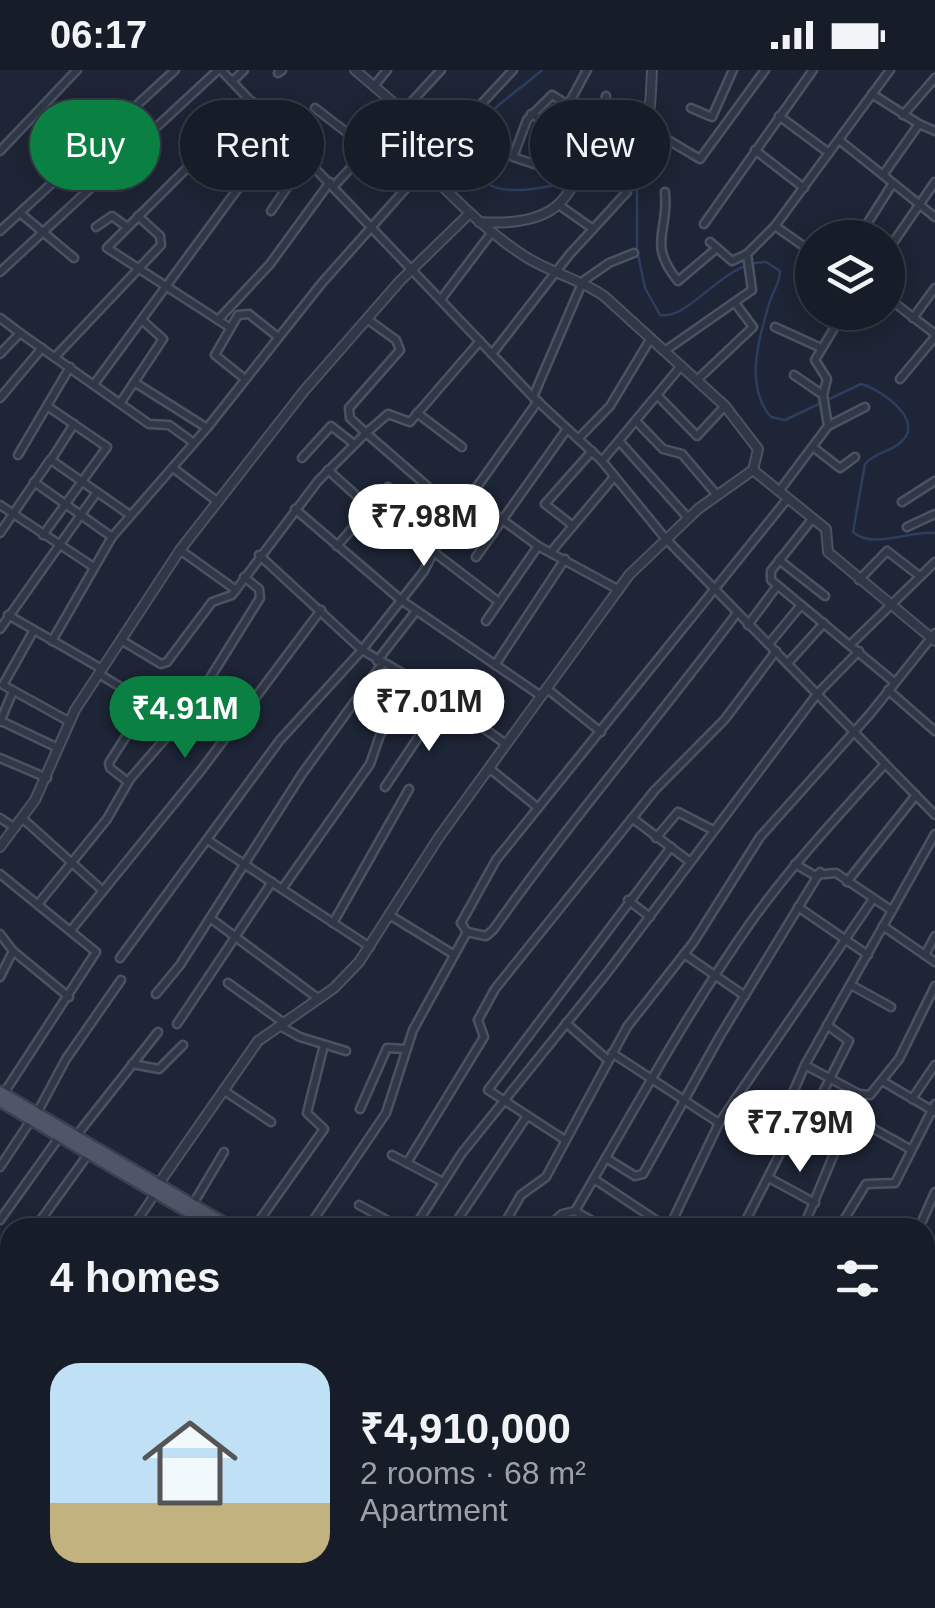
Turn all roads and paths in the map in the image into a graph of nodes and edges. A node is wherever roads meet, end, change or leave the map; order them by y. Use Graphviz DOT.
graph roads {
  1 [pos="77,70"];
  2 [pos="175,70"];
  3 [pos="220,70"];
  4 [pos="244,70"];
  5 [pos="355,70"];
  6 [pos="388,70"];
  7 [pos="441,70"];
  8 [pos="513,70"];
  9 [pos="587,70"];
  10 [pos="652,70"];
  11 [pos="734,70"];
  12 [pos="765,70"];
  13 [pos="813,70"];
  14 [pos="887,71"];
  15 [pos="935,78"];
  16 [pos="234,81"];
  17 [pos="374,86"];
  18 [pos="872,94"];
  19 [pos="606,96"];
  20 [pos="252,100"];
  21 [pos="390,100"];
  22 [pos="410,100"];
  23 [pos="485,100"];
  24 [pos="570,100"];
  25 [pos="606,100"];
  26 [pos="650,100"];
  27 [pos="690,108"];
  28 [pos="324,115"];
  29 [pos="903,115"];
  30 [pos="779,116"];
  31 [pos="530,118"];
  32 [pos="919,124"];
  33 [pos="344,130"];
  34 [pos="935,131"];
  35 [pos="670,139"];
  36 [pos="839,140"];
  37 [pos="755,150"];
  38 [pos="0,151"];
  39 [pos="829,153"];
  40 [pos="530,162"];
  41 [pos="344,172"];
  42 [pos="180,174"];
  43 [pos="883,175"];
  44 [pos="324,176"];
  45 [pos="893,182"];
  46 [pos="935,183"];
  47 [pos="332,184"];
  48 [pos="804,188"];
  49 [pos="237,190"];
  50 [pos="285,190"];
  51 [pos="404,190"];
  52 [pos="446,190"];
  53 [pos="571,190"];
  54 [pos="627,192"];
  55 [pos="665,192"];
  56 [pos="562,202"];
  57 [pos="919,204"];
  58 [pos="271,211"];
  59 [pos="20,213"];
  60 [pos="470,213"];
  61 [pos="138,216"];
  62 [pos="935,217"];
  63 [pos="869,220"];
  64 [pos="480,222"];
  65 [pos="704,224"];
  66 [pos="905,225"];
  67 [pos="372,226"];
  68 [pos="775,226"];
  69 [pos="127,227"];
  70 [pos="96,228"];
  71 [pos="594,229"];
  72 [pos="0,231"];
  73 [pos="492,232"];
  74 [pos="44,233"];
  75 [pos="795,240"];
  76 [pos="634,253"];
  77 [pos="747,256"];
  78 [pos="74,258"];
  79 [pos="412,268"];
  80 [pos="140,270"];
  81 [pos="0,272"];
  82 [pos="556,273"];
  83 [pos="583,281"];
  84 [pos="168,285"];
  85 [pos="935,288"];
  86 [pos="442,298"];
  87 [pos="735,302"];
  88 [pos="905,312"];
  89 [pos="0,318"];
  90 [pos="913,318"];
  91 [pos="367,319"];
  92 [pos="142,320"];
  93 [pos="218,320"];
  94 [pos="228,327"];
  95 [pos="775,327"];
  96 [pos="831,330"];
  97 [pos="20,334"];
  98 [pos="935,336"];
  99 [pos="278,337"];
  100 [pos="651,337"];
  101 [pos="480,341"];
  102 [pos="819,347"];
  103 [pos="42,348"];
  104 [pos="666,350"];
  105 [pos="0,354"];
  106 [pos="492,354"];
  107 [pos="56,357"];
  108 [pos="70,366"];
  109 [pos="682,366"];
  110 [pos="794,375"];
  111 [pos="245,379"];
  112 [pos="900,379"];
  113 [pos="697,380"];
  114 [pos="134,382"];
  115 [pos="95,383"];
  116 [pos="659,396"];
  117 [pos="823,396"];
  118 [pos="0,398"];
  119 [pos="536,399"];
  120 [pos="121,402"];
  121 [pos="47,406"];
  122 [pos="725,406"];
  123 [pos="866,408"];
  124 [pos="417,413"];
  125 [pos="637,422"];
  126 [pos="74,424"];
  127 [pos="828,426"];
  128 [pos="207,428"];
  129 [pos="567,429"];
  130 [pos="366,433"];
  131 [pos="578,439"];
  132 [pos="620,442"];
  133 [pos="194,443"];
  134 [pos="354,444"];
  135 [pos="462,447"];
  136 [pos="812,447"];
  137 [pos="592,451"];
  138 [pos="18,455"];
  139 [pos="855,456"];
  140 [pos="302,458"];
  141 [pos="50,460"];
  142 [pos="602,461"];
  143 [pos="174,468"];
  144 [pos="328,470"];
  145 [pos="753,470"];
  146 [pos="614,477"];
  147 [pos="935,481"];
  148 [pos="34,482"];
  149 [pos="82,482"];
  150 [pos="388,487"];
  151 [pos="780,490"];
  152 [pos="97,492"];
  153 [pos="717,495"];
  154 [pos="470,496"];
  155 [pos="788,498"];
  156 [pos="218,502"];
  157 [pos="902,502"];
  158 [pos="66,504"];
  159 [pos="0,505"];
  160 [pos="371,506"];
  161 [pos="295,509"];
  162 [pos="458,513"];
  163 [pos="12,514"];
  164 [pos="80,514"];
  165 [pos="935,514"];
  166 [pos="130,515"];
  167 [pos="688,518"];
  168 [pos="813,518"];
  169 [pos="500,520"];
  170 [pos="572,525"];
  171 [pos="908,527"];
  172 [pos="0,534"];
  173 [pos="43,536"];
  174 [pos="112,537"];
  175 [pos="665,538"];
  176 [pos="56,545"];
  177 [pos="338,546"];
  178 [pos="538,546"];
  179 [pos="180,550"];
  180 [pos="551,552"];
  181 [pos="434,554"];
  182 [pos="259,555"];
  183 [pos="476,557"];
  184 [pos="565,559"];
  185 [pos="779,560"];
  186 [pos="935,562"];
  187 [pos="92,566"];
  188 [pos="918,574"];
  189 [pos="244,577"];
  190 [pos="859,581"];
  191 [pos="777,586"];
  192 [pos="716,589"];
  193 [pos="236,590"];
  194 [pos="619,590"];
  195 [pos="825,596"];
  196 [pos="400,600"];
  197 [pos="499,602"];
  198 [pos="801,605"];
  199 [pos="891,606"];
  200 [pos="321,610"];
  201 [pos="416,610"];
  202 [pos="737,614"];
  203 [pos="8,615"];
  204 [pos="486,620"];
  205 [pos="824,623"];
  206 [pos="748,625"];
  207 [pos="0,630"];
  208 [pos="34,630"];
  209 [pos="934,638"];
  210 [pos="52,640"];
  211 [pos="121,640"];
  212 [pos="769,644"];
  213 [pos="851,644"];
  214 [pos="362,650"];
  215 [pos="776,651"];
  216 [pos="860,652"];
  217 [pos="380,663"];
  218 [pos="788,664"];
  219 [pos="495,665"];
  220 [pos="100,672"];
  221 [pos="418,682"];
  222 [pos="894,682"];
  223 [pos="888,690"];
  224 [pos="13,692"];
  225 [pos="544,692"];
  226 [pos="818,694"];
  227 [pos="443,700"];
  228 [pos="148,703"];
  229 [pos="183,719"];
  230 [pos="0,722"];
  231 [pos="70,722"];
  232 [pos="854,731"];
  233 [pos="935,731"];
  234 [pos="601,732"];
  235 [pos="506,744"];
  236 [pos="60,749"];
  237 [pos="0,758"];
  238 [pos="885,764"];
  239 [pos="489,768"];
  240 [pos="47,778"];
  241 [pos="128,782"];
  242 [pos="385,787"];
  243 [pos="409,789"];
  244 [pos="916,796"];
  245 [pos="537,807"];
  246 [pos="935,815"];
  247 [pos="0,818"];
  248 [pos="22,818"];
  249 [pos="632,818"];
  250 [pos="16,828"];
  251 [pos="713,830"];
  252 [pos="935,834"];
  253 [pos="656,838"];
  254 [pos="208,841"];
  255 [pos="0,847"];
  256 [pos="671,847"];
  257 [pos="689,861"];
  258 [pos="242,863"];
  259 [pos="796,864"];
  260 [pos="70,865"];
  261 [pos="820,872"];
  262 [pos="0,874"];
  263 [pos="272,882"];
  264 [pos="847,882"];
  265 [pos="101,890"];
  266 [pos="282,890"];
  267 [pos="873,899"];
  268 [pos="628,900"];
  269 [pos="39,903"];
  270 [pos="798,908"];
  271 [pos="891,910"];
  272 [pos="391,916"];
  273 [pos="650,917"];
  274 [pos="210,918"];
  275 [pos="332,923"];
  276 [pos="883,926"];
  277 [pos="72,929"];
  278 [pos="467,932"];
  279 [pos="0,934"];
  280 [pos="236,936"];
  281 [pos="935,936"];
  282 [pos="846,941"];
  283 [pos="370,947"];
  284 [pos="14,951"];
  285 [pos="453,954"];
  286 [pos="684,954"];
  287 [pos="868,955"];
  288 [pos="925,955"];
  289 [pos="120,958"];
  290 [pos="935,962"];
  291 [pos="716,975"];
  292 [pos="0,977"];
  293 [pos="121,980"];
  294 [pos="228,983"];
  295 [pos="851,984"];
  296 [pos="935,986"];
  297 [pos="156,994"];
  298 [pos="745,996"];
  299 [pos="69,997"];
  300 [pos="318,998"];
  301 [pos="890,1007"];
  302 [pos="566,1023"];
  303 [pos="176,1024"];
  304 [pos="282,1024"];
  305 [pos="827,1025"];
  306 [pos="158,1032"];
  307 [pos="183,1046"];
  308 [pos="324,1046"];
  309 [pos="405,1049"];
  310 [pos="346,1051"];
  311 [pos="610,1057"];
  312 [pos="132,1064"];
  313 [pos="806,1065"];
  314 [pos="935,1065"];
  315 [pos="829,1076"];
  316 [pos="652,1079"];
  317 [pos="884,1082"];
  318 [pos="223,1090"];
  319 [pos="859,1094"];
  320 [pos="1,1096"];
  321 [pos="683,1099"];
  322 [pos="735,1099"];
  323 [pos="912,1099"];
  324 [pos="504,1101"];
  325 [pos="815,1108"];
  326 [pos="360,1109"];
  327 [pos="933,1109"];
  328 [pos="849,1115"];
  329 [pos="34,1116"];
  330 [pos="527,1116"];
  331 [pos="271,1122"];
  332 [pos="719,1123"];
  333 [pos="779,1124"];
  334 [pos="792,1130"];
  335 [pos="60,1136"];
  336 [pos="75,1136"];
  337 [pos="565,1140"];
  338 [pos="836,1148"];
  339 [pos="910,1149"];
  340 [pos="224,1152"];
  341 [pos="89,1153"];
  342 [pos="392,1155"];
  343 [pos="606,1158"];
  344 [pos="408,1163"];
  345 [pos="0,1167"];
  346 [pos="768,1178"];
  347 [pos="594,1179"];
  348 [pos="441,1181"];
  349 [pos="155,1191"];
  350 [pos="935,1192"];
  351 [pos="814,1204"];
  352 [pos="193,1206"];
  353 [pos="360,1206"];
  354 [pos="575,1211"];
  355 [pos="1,1218"];
  356 [pos="42,1218"];
  357 [pos="138,1218"];
  358 [pos="200,1218"];
  359 [pos="214,1218"];
  360 [pos="261,1218"];
  361 [pos="315,1218"];
  362 [pos="382,1218"];
  363 [pos="420,1218"];
  364 [pos="459,1218"];
  365 [pos="508,1218"];
  366 [pos="558,1218"];
  367 [pos="587,1218"];
  368 [pos="653,1218"];
  369 [pos="673,1218"];
  370 [pos="747,1218"];
  371 [pos="808,1218"];
  372 [pos="845,1218"];
  373 [pos="923,1218"];
  1 -- 38 [label="street"];
  2 -- 59 [label="street"];
  3 -- 16 [label="street"];
  3 -- 74 [label="street"];
  4 -- 16 [label="street"];
  5 -- 17 [label="street"];
  6 -- 17 [label="street"];
  7 -- 22 [label="street"];
  8 -- 23 [label="street"];
  9 -- 24 [label="street"];
  10 -- 26 [label="street"];
  11 -- 27 [label="street"];
  12 -- 35 [label="street"];
  13 -- 30 [label="street"];
  14 -- 18 [label="street"];
  15 -- 29 [label="street"];
  16 -- 20 [label="street"];
  17 -- 21 [label="street"];
  18 -- 29 [label="street"];
  18 -- 36 [label="street"];
  19 -- 25 [label="street"];
  28 -- 33 [label="street"];
  29 -- 32 [label="street"];
  30 -- 37 [label="street"];
  30 -- 39 [label="street"];
  31 -- 40 [label="street"];
  32 -- 34 [label="street"];
  32 -- 43 [label="street"];
  36 -- 39 [label="street"];
  36 -- 43 [label="street"];
  37 -- 48 [label="street"];
  37 -- 65 [label="street"];
  39 -- 48 [label="street"];
  41 -- 47 [label="street"];
  42 -- 61 [label="street"];
  43 -- 45 [label="street"];
  44 -- 47 [label="street"];
  45 -- 57 [label="street"];
  45 -- 63 [label="street"];
  46 -- 57 [label="street"];
  47 -- 67 [label="street"];
  47 -- 93 [label="street"];
  48 -- 68 [label="street"];
  49 -- 84 [label="street"];
  50 -- 58 [label="street"];
  51 -- 67 [label="street"];
  52 -- 60 [label="street"];
  53 -- 56 [label="street"];
  54 -- 71 [label="street"];
  55 -- 77 [label="street"];
  56 -- 64 [label="street"];
  56 -- 71 [label="street"];
  57 -- 62 [label="street"];
  57 -- 66 [label="street"];
  59 -- 72 [label="street"];
  59 -- 74 [label="street"];
  60 -- 64 [label="street"];
  60 -- 79 [label="street"];
  61 -- 69 [label="street"];
  61 -- 80 [label="street"];
  64 -- 73 [label="street"];
  67 -- 79 [label="street"];
  67 -- 99 [label="street"];
  68 -- 75 [label="street"];
  68 -- 77 [label="street"];
  69 -- 70 [label="street"];
  69 -- 80 [label="street"];
  71 -- 82 [label="street"];
  73 -- 82 [label="street"];
  73 -- 86 [label="street"];
  74 -- 78 [label="street"];
  74 -- 81 [label="street"];
  76 -- 83 [label="street"];
  77 -- 87 [label="street"];
  79 -- 86 [label="street"];
  79 -- 91 [label="street"];
  80 -- 84 [label="street"];
  80 -- 107 [label="street"];
  82 -- 83 [label="street"];
  82 -- 106 [label="street"];
  83 -- 100 [label="street"];
  83 -- 119 [label="street"];
  84 -- 92 [label="street"];
  84 -- 93 [label="street"];
  85 -- 90 [label="street"];
  86 -- 101 [label="street"];
  87 -- 104 [label="street"];
  87 -- 113 [label="street"];
  88 -- 90 [label="street"];
  89 -- 97 [label="street"];
  90 -- 98 [label="street"];
  91 -- 130 [label="street"];
  91 -- 156 [label="street"];
  92 -- 114 [label="street"];
  92 -- 115 [label="street"];
  93 -- 94 [label="street"];
  94 -- 99 [label="street"];
  94 -- 111 [label="street"];
  95 -- 102 [label="street"];
  96 -- 102 [label="street"];
  97 -- 103 [label="street"];
  97 -- 105 [label="street"];
  98 -- 112 [label="street"];
  99 -- 111 [label="street"];
  100 -- 104 [label="street"];
  100 -- 131 [label="street"];
  101 -- 106 [label="street"];
  101 -- 124 [label="street"];
  102 -- 117 [label="street"];
  103 -- 107 [label="street"];
  103 -- 118 [label="street"];
  104 -- 109 [label="street"];
  106 -- 119 [label="street"];
  107 -- 108 [label="street"];
  108 -- 115 [label="street"];
  108 -- 121 [label="street"];
  109 -- 113 [label="street"];
  109 -- 116 [label="street"];
  110 -- 117 [label="street"];
  111 -- 128 [label="street"];
  113 -- 122 [label="street"];
  114 -- 120 [label="street"];
  114 -- 128 [label="street"];
  115 -- 120 [label="street"];
  116 -- 122 [label="street"];
  116 -- 125 [label="street"];
  117 -- 127 [label="street"];
  119 -- 129 [label="street"];
  119 -- 154 [label="street"];
  120 -- 133 [label="street"];
  121 -- 126 [label="street"];
  121 -- 138 [label="street"];
  122 -- 145 [label="street"];
  123 -- 127 [label="street"];
  124 -- 130 [label="street"];
  124 -- 135 [label="street"];
  125 -- 132 [label="street"];
  125 -- 153 [label="street"];
  126 -- 141 [label="street"];
  126 -- 149 [label="street"];
  127 -- 136 [label="street"];
  128 -- 133 [label="street"];
  129 -- 131 [label="street"];
  129 -- 169 [label="street"];
  130 -- 134 [label="street"];
  130 -- 162 [label="street"];
  131 -- 137 [label="street"];
  132 -- 142 [label="street"];
  132 -- 167 [label="street"];
  133 -- 143 [label="street"];
  134 -- 140 [label="street"];
  134 -- 144 [label="street"];
  136 -- 139 [label="street"];
  136 -- 151 [label="street"];
  137 -- 142 [label="street"];
  137 -- 170 [label="street"];
  141 -- 148 [label="street"];
  141 -- 149 [label="street"];
  142 -- 146 [label="street"];
  143 -- 156 [label="street"];
  143 -- 166 [label="street"];
  144 -- 160 [label="street"];
  144 -- 161 [label="street"];
  145 -- 151 [label="street"];
  145 -- 153 [label="street"];
  146 -- 170 [label="street"];
  146 -- 175 [label="street"];
  147 -- 157 [label="street"];
  148 -- 158 [label="street"];
  148 -- 163 [label="street"];
  149 -- 152 [label="street"];
  149 -- 158 [label="street"];
  150 -- 160 [label="street"];
  151 -- 155 [label="street"];
  152 -- 164 [label="street"];
  152 -- 166 [label="street"];
  153 -- 167 [label="street"];
  154 -- 162 [label="street"];
  154 -- 169 [label="street"];
  155 -- 168 [label="street"];
  155 -- 192 [label="street"];
  156 -- 179 [label="street"];
  158 -- 164 [label="street"];
  158 -- 173 [label="street"];
  159 -- 163 [label="street"];
  160 -- 177 [label="street"];
  160 -- 181 [label="street"];
  161 -- 177 [label="street"];
  161 -- 182 [label="street"];
  162 -- 181 [label="street"];
  163 -- 172 [label="street"];
  163 -- 173 [label="street"];
  164 -- 174 [label="street"];
  164 -- 176 [label="street"];
  165 -- 171 [label="street"];
  166 -- 174 [label="street"];
  167 -- 175 [label="street"];
  168 -- 185 [label="street"];
  168 -- 190 [label="street"];
  169 -- 178 [label="street"];
  169 -- 183 [label="street"];
  170 -- 180 [label="street"];
  173 -- 176 [label="street"];
  174 -- 187 [label="street"];
  175 -- 192 [label="street"];
  175 -- 194 [label="street"];
  176 -- 187 [label="street"];
  176 -- 203 [label="street"];
  177 -- 196 [label="street"];
  178 -- 180 [label="street"];
  178 -- 197 [label="street"];
  179 -- 193 [label="street"];
  179 -- 211 [label="street"];
  180 -- 184 [label="street"];
  181 -- 196 [label="street"];
  181 -- 197 [label="street"];
  182 -- 189 [label="street"];
  182 -- 200 [label="street"];
  184 -- 194 [label="street"];
  184 -- 219 [label="street"];
  185 -- 191 [label="street"];
  185 -- 195 [label="street"];
  186 -- 188 [label="street"];
  187 -- 210 [label="street"];
  188 -- 190 [label="street"];
  188 -- 199 [label="street"];
  189 -- 193 [label="street"];
  189 -- 229 [label="street"];
  190 -- 199 [label="street"];
  191 -- 198 [label="street"];
  191 -- 206 [label="street"];
  192 -- 202 [label="street"];
  192 -- 234 [label="street"];
  193 -- 211 [label="street"];
  194 -- 225 [label="street"];
  196 -- 201 [label="street"];
  196 -- 214 [label="street"];
  197 -- 204 [label="street"];
  198 -- 205 [label="street"];
  198 -- 212 [label="street"];
  199 -- 209 [label="street"];
  199 -- 213 [label="street"];
  200 -- 214 [label="street"];
  200 -- 265 [label="street"];
  201 -- 217 [label="street"];
  201 -- 219 [label="street"];
  202 -- 206 [label="street"];
  202 -- 278 [label="street"];
  203 -- 207 [label="street"];
  203 -- 208 [label="street"];
  205 -- 213 [label="street"];
  205 -- 218 [label="street"];
  206 -- 212 [label="street"];
  208 -- 210 [label="street"];
  208 -- 224 [label="street"];
  209 -- 222 [label="street"];
  210 -- 220 [label="street"];
  211 -- 220 [label="street"];
  212 -- 215 [label="street"];
  213 -- 216 [label="street"];
  214 -- 217 [label="street"];
  214 -- 254 [label="street"];
  215 -- 218 [label="street"];
  215 -- 249 [label="street"];
  216 -- 222 [label="street"];
  216 -- 226 [label="street"];
  217 -- 221 [label="street"];
  217 -- 258 [label="street"];
  218 -- 226 [label="street"];
  219 -- 225 [label="street"];
  220 -- 228 [label="street"];
  220 -- 231 [label="street"];
  221 -- 227 [label="street"];
  221 -- 266 [label="street"];
  222 -- 223 [label="street"];
  223 -- 232 [label="street"];
  223 -- 233 [label="street"];
  224 -- 230 [label="street"];
  224 -- 231 [label="street"];
  225 -- 234 [label="street"];
  225 -- 235 [label="street"];
  226 -- 232 [label="street"];
  226 -- 251 [label="street"];
  227 -- 235 [label="street"];
  227 -- 242 [label="street"];
  228 -- 229 [label="street"];
  228 -- 241 [label="street"];
  229 -- 241 [label="street"];
  230 -- 236 [label="street"];
  231 -- 236 [label="street"];
  232 -- 238 [label="street"];
  232 -- 286 [label="street"];
  234 -- 245 [label="street"];
  235 -- 239 [label="street"];
  236 -- 240 [label="street"];
  237 -- 240 [label="street"];
  238 -- 244 [label="street"];
  238 -- 259 [label="street"];
  239 -- 245 [label="street"];
  239 -- 272 [label="street"];
  240 -- 248 [label="street"];
  241 -- 260 [label="street"];
  243 -- 275 [label="street"];
  244 -- 246 [label="street"];
  244 -- 264 [label="street"];
  245 -- 278 [label="street"];
  247 -- 250 [label="street"];
  248 -- 250 [label="street"];
  248 -- 260 [label="street"];
  249 -- 253 [label="street"];
  249 -- 344 [label="street"];
  250 -- 255 [label="street"];
  251 -- 253 [label="street"];
  251 -- 257 [label="street"];
  252 -- 271 [label="street"];
  253 -- 256 [label="street"];
  254 -- 258 [label="street"];
  254 -- 289 [label="street"];
  256 -- 257 [label="street"];
  256 -- 268 [label="street"];
  257 -- 273 [label="street"];
  258 -- 263 [label="street"];
  258 -- 274 [label="street"];
  259 -- 261 [label="street"];
  259 -- 291 [label="street"];
  260 -- 265 [label="street"];
  260 -- 269 [label="street"];
  261 -- 264 [label="street"];
  261 -- 270 [label="street"];
  262 -- 269 [label="street"];
  263 -- 266 [label="street"];
  263 -- 280 [label="street"];
  264 -- 267 [label="street"];
  265 -- 277 [label="street"];
  266 -- 275 [label="street"];
  267 -- 271 [label="street"];
  267 -- 282 [label="street"];
  268 -- 273 [label="street"];
  268 -- 324 [label="street"];
  269 -- 277 [label="street"];
  270 -- 282 [label="street"];
  270 -- 298 [label="street"];
  271 -- 276 [label="street"];
  272 -- 283 [label="street"];
  272 -- 285 [label="street"];
  273 -- 302 [label="street"];
  274 -- 280 [label="street"];
  274 -- 297 [label="street"];
  275 -- 283 [label="street"];
  276 -- 287 [label="street"];
  276 -- 288 [label="street"];
  277 -- 299 [label="street"];
  278 -- 285 [label="street"];
  279 -- 284 [label="street"];
  280 -- 300 [label="street"];
  280 -- 303 [label="street"];
  281 -- 288 [label="street"];
  282 -- 287 [label="street"];
  282 -- 322 [label="street"];
  283 -- 300 [label="street"];
  284 -- 292 [label="street"];
  284 -- 299 [label="street"];
  285 -- 309 [label="street"];
  286 -- 291 [label="street"];
  286 -- 311 [label="street"];
  287 -- 295 [label="street"];
  288 -- 290 [label="street"];
  291 -- 298 [label="street"];
  291 -- 316 [label="street"];
  293 -- 329 [label="street"];
  294 -- 304 [label="street"];
  295 -- 301 [label="street"];
  295 -- 305 [label="street"];
  296 -- 317 [label="street"];
  298 -- 321 [label="street"];
  299 -- 320 [label="street"];
  300 -- 304 [label="street"];
  302 -- 311 [label="street"];
  302 -- 324 [label="street"];
  304 -- 308 [label="street"];
  304 -- 318 [label="street"];
  305 -- 313 [label="street"];
  305 -- 315 [label="street"];
  306 -- 312 [label="street"];
  307 -- 312 [label="street"];
  308 -- 310 [label="street"];
  308 -- 360 [label="street"];
  309 -- 326 [label="street"];
  309 -- 361 [label="street"];
  311 -- 316 [label="street"];
  311 -- 337 [label="street"];
  312 -- 336 [label="street"];
  313 -- 315 [label="street"];
  313 -- 333 [label="street"];
  314 -- 323 [label="street"];
  315 -- 319 [label="street"];
  315 -- 325 [label="street"];
  316 -- 321 [label="street"];
  316 -- 343 [label="street"];
  317 -- 319 [label="street"];
  317 -- 323 [label="street"];
  318 -- 331 [label="street"];
  318 -- 349 [label="street"];
  319 -- 328 [label="street"];
  320 -- 329 [label="main road"];
  321 -- 332 [label="street"];
  321 -- 343 [label="street"];
  322 -- 332 [label="street"];
  322 -- 333 [label="street"];
  323 -- 327 [label="street"];
  324 -- 330 [label="street"];
  324 -- 348 [label="street"];
  327 -- 339 [label="street"];
  328 -- 338 [label="street"];
  328 -- 339 [label="street"];
  329 -- 335 [label="main road"];
  329 -- 336 [label="main road"];
  329 -- 345 [label="street"];
  330 -- 337 [label="street"];
  330 -- 364 [label="street"];
  332 -- 369 [label="street"];
  333 -- 334 [label="street"];
  334 -- 338 [label="street"];
  334 -- 346 [label="street"];
  335 -- 341 [label="main road"];
  335 -- 355 [label="street"];
  336 -- 349 [label="main road"];
  337 -- 365 [label="street"];
  338 -- 351 [label="street"];
  339 -- 372 [label="street"];
  340 -- 352 [label="street"];
  341 -- 349 [label="main road"];
  341 -- 356 [label="street"];
  342 -- 344 [label="street"];
  343 -- 347 [label="street"];
  344 -- 348 [label="street"];
  346 -- 351 [label="street"];
  346 -- 370 [label="street"];
  347 -- 354 [label="street"];
  347 -- 368 [label="street"];
  348 -- 363 [label="street"];
  349 -- 352 [label="main road"];
  349 -- 357 [label="street"];
  349 -- 358 [label="main road"];
  350 -- 373 [label="street"];
  351 -- 371 [label="street"];
  352 -- 359 [label="main road"];
  353 -- 362 [label="street"];
  354 -- 366 [label="street"];
  354 -- 367 [label="street"];
}
